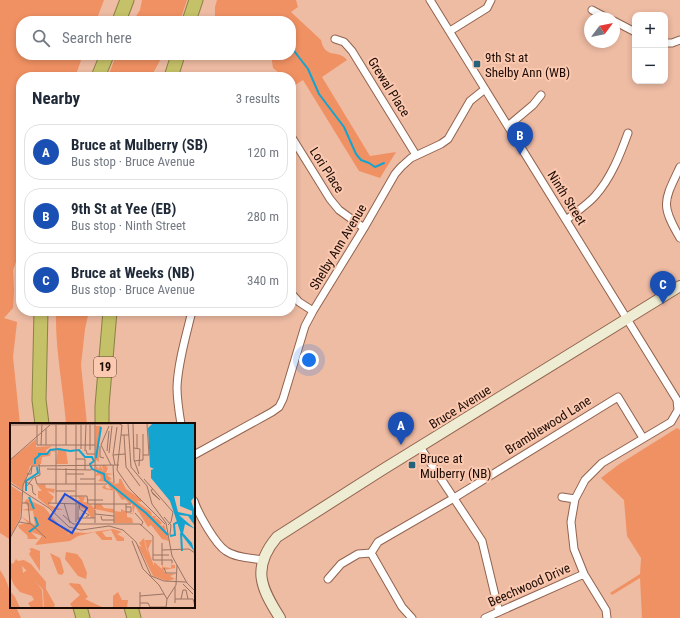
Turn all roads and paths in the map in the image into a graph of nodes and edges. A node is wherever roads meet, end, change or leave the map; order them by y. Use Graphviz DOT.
graph roads {
  1 [pos="127,0"];
  2 [pos="196,0"];
  3 [pos="430,0"];
  4 [pos="491,0"];
  5 [pos="592,10"];
  6 [pos="596,12"];
  7 [pos="121,16"];
  8 [pos="191,16"];
  9 [pos="620,25"];
  10 [pos="632,31"];
  11 [pos="450,32"];
  12 [pos="335,39"];
  13 [pos="680,40"];
  14 [pos="668,43"];
  15 [pos="105,60"];
  16 [pos="176,60"];
  17 [pos="100,72"];
  18 [pos="173,72"];
  19 [pos="485,89"];
  20 [pos="541,94"];
  21 [pos="508,126"];
  22 [pos="628,133"];
  23 [pos="296,144"];
  24 [pos="416,155"];
  25 [pos="680,167"];
  26 [pos="566,220"];
  27 [pos="364,228"];
  28 [pos="680,238"];
  29 [pos="680,286"];
  30 [pos="296,299"];
  31 [pos="313,310"];
  32 [pos="41,316"];
  33 [pos="110,316"];
  34 [pos="191,316"];
  35 [pos="627,319"];
  36 [pos="42,423"];
  37 [pos="102,423"];
  38 [pos="181,423"];
  39 [pos="643,438"];
  40 [pos="420,447"];
  41 [pos="195,454"];
  42 [pos="562,497"];
  43 [pos="454,498"];
  44 [pos="575,499"];
  45 [pos="195,503"];
  46 [pos="371,553"];
  47 [pos="263,560"];
  48 [pos="584,574"];
  49 [pos="328,579"];
  50 [pos="80,608"];
  51 [pos="131,608"];
  52 [pos="499,612"];
  53 [pos="84,618"];
  54 [pos="134,618"];
  55 [pos="280,618"];
  56 [pos="412,618"];
  57 [pos="485,618"];
  58 [pos="607,618"];
  1 -- 7 [label="highway"];
  2 -- 8 [label="highway"];
  3 -- 11 [label="street, Ninth Street"];
  4 -- 11 [label="street"];
  5 -- 6 [label="street"];
  9 -- 10 [label="street"];
  11 -- 19 [label="street, Ninth Street"];
  12 -- 24 [label="street, Grewal Place"];
  13 -- 14 [label="street"];
  15 -- 17 [label="highway"];
  16 -- 18 [label="highway"];
  19 -- 21 [label="street, Ninth Street"];
  19 -- 24 [label="street, Shelby Ann Avenue"];
  20 -- 21 [label="street"];
  21 -- 26 [label="street, Ninth Street"];
  22 -- 26 [label="street"];
  23 -- 27 [label="street, Lori Place"];
  24 -- 27 [label="street, Shelby Ann Avenue"];
  25 -- 28 [label="street"];
  26 -- 35 [label="street, Ninth Street"];
  27 -- 31 [label="street, Shelby Ann Avenue"];
  29 -- 35 [label="street, Bruce Avenue"];
  30 -- 31 [label="street"];
  31 -- 41 [label="street, Shelby Ann Avenue"];
  32 -- 36 [label="highway"];
  33 -- 37 [label="highway, 19"];
  34 -- 38 [label="street"];
  35 -- 39 [label="street, Ninth Street"];
  35 -- 40 [label="street, Bruce Avenue"];
  39 -- 43 [label="street, Bramblewood Lane"];
  39 -- 44 [label="street"];
  40 -- 43 [label="street"];
  40 -- 47 [label="street, Bruce Avenue"];
  42 -- 44 [label="street"];
  43 -- 46 [label="street, Bramblewood Lane"];
  43 -- 52 [label="street"];
  44 -- 48 [label="street"];
  45 -- 47 [label="street"];
  46 -- 49 [label="street"];
  46 -- 56 [label="street"];
  47 -- 55 [label="street"];
  48 -- 52 [label="street, Beechwood Drive"];
  48 -- 58 [label="street"];
  50 -- 53 [label="highway"];
  51 -- 54 [label="highway"];
  52 -- 57 [label="street, Beechwood Drive"];
}
